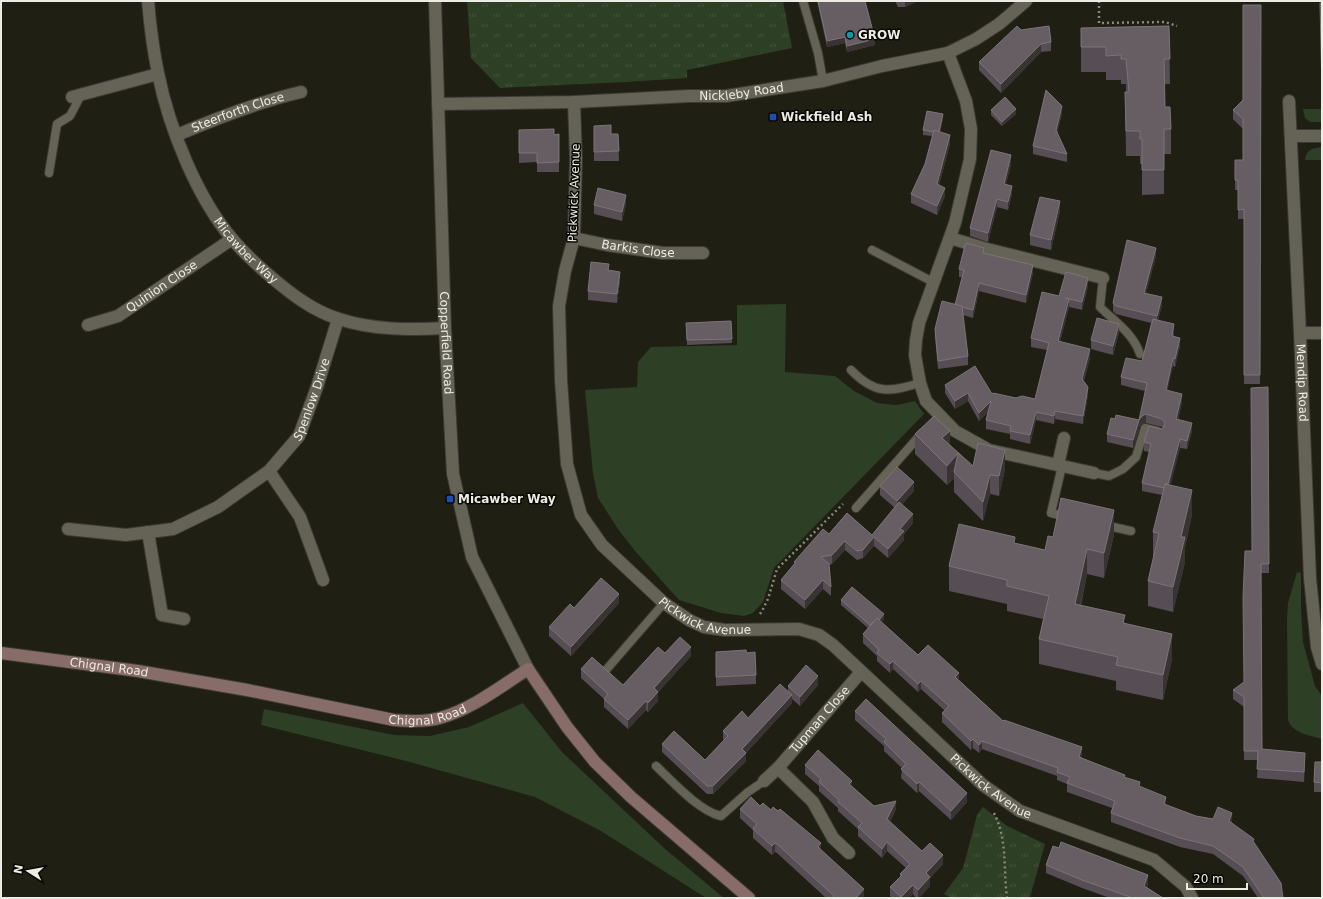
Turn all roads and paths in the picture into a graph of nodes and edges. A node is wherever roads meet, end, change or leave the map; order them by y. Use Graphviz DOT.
graph roads {
  1 [pos="148,1"];
  2 [pos="435,1"];
  3 [pos="803,1"];
  4 [pos="1026,1"];
  5 [pos="1099,1"];
  6 [pos="1177,26"];
  7 [pos="948,53"];
  8 [pos="158,74"];
  9 [pos="823,81"];
  10 [pos="301,92"];
  11 [pos="76,96"];
  12 [pos="1289,101"];
  13 [pos="574,102"];
  14 [pos="438,104"];
  15 [pos="176,136"];
  16 [pos="1291,136"];
  17 [pos="1322,136"];
  18 [pos="50,173"];
  19 [pos="574,238"];
  20 [pos="950,238"];
  21 [pos="232,239"];
  22 [pos="872,250"];
  23 [pos="703,253"];
  24 [pos="1103,278"];
  25 [pos="933,282"];
  26 [pos="338,319"];
  27 [pos="88,325"];
  28 [pos="445,328"];
  29 [pos="1300,332"];
  30 [pos="1322,334"];
  31 [pos="1140,354"];
  32 [pos="851,370"];
  33 [pos="920,383"];
  34 [pos="934,422"];
  35 [pos="1160,432"];
  36 [pos="1064,438"];
  37 [pos="1060,465"];
  38 [pos="269,471"];
  39 [pos="1094,473"];
  40 [pos="846,500"];
  41 [pos="856,508"];
  42 [pos="1073,518"];
  43 [pos="1095,523"];
  44 [pos="68,529"];
  45 [pos="1131,531"];
  46 [pos="148,532"];
  47 [pos="323,580"];
  48 [pos="664,603"];
  49 [pos="184,619"];
  50 [pos="754,629"];
  51 [pos="1,653"];
  52 [pos="1322,664"];
  53 [pos="528,669"];
  54 [pos="606,670"];
  55 [pos="861,672"];
  56 [pos="656,766"];
  57 [pos="778,768"];
  58 [pos="764,781"];
  59 [pos="999,796"];
  60 [pos="849,853"];
  61 [pos="749,898"];
  62 [pos="1007,898"];
  63 [pos="1192,898"];
  1 -- 8 [label="street, Micawber Way"];
  2 -- 14 [label="street, Copperfield Road"];
  3 -- 9 [label="lane"];
  4 -- 7 [label="street, Nickleby Road"];
  5 -- 6 [label="path"];
  7 -- 9 [label="street, Nickleby Road"];
  7 -- 20 [label="street"];
  8 -- 11 [label="street"];
  8 -- 15 [label="street, Micawber Way"];
  9 -- 13 [label="street, Nickleby Road"];
  10 -- 15 [label="street, Steerforth Close"];
  11 -- 18 [label="lane"];
  12 -- 16 [label="street, Mendip Road"];
  13 -- 14 [label="street, Nickleby Road"];
  13 -- 19 [label="street, Pickwick Avenue"];
  14 -- 28 [label="street, Copperfield Road"];
  15 -- 21 [label="street, Micawber Way"];
  16 -- 17 [label="street"];
  16 -- 29 [label="street, Mendip Road"];
  19 -- 23 [label="street, Barkis Close"];
  19 -- 48 [label="street, Pickwick Avenue"];
  20 -- 24 [label="street"];
  20 -- 25 [label="street"];
  21 -- 26 [label="street, Micawber Way"];
  21 -- 27 [label="street, Quinion Close"];
  22 -- 25 [label="lane"];
  24 -- 31 [label="lane"];
  25 -- 33 [label="street"];
  26 -- 28 [label="street, Micawber Way"];
  26 -- 38 [label="street, Spenlow Drive"];
  28 -- 53 [label="street, Copperfield Road"];
  29 -- 30 [label="street"];
  29 -- 52 [label="street, Mendip Road"];
  32 -- 33 [label="lane"];
  33 -- 34 [label="street"];
  34 -- 37 [label="street"];
  34 -- 41 [label="lane"];
  35 -- 39 [label="lane"];
  36 -- 37 [label="street"];
  37 -- 39 [label="street"];
  37 -- 42 [label="lane"];
  38 -- 46 [label="street, Spenlow Drive"];
  38 -- 47 [label="street"];
  40 -- 50 [label="path"];
  43 -- 45 [label="lane"];
  44 -- 46 [label="street, Spenlow Drive"];
  46 -- 49 [label="street"];
  48 -- 50 [label="street, Pickwick Avenue"];
  48 -- 54 [label="lane"];
  50 -- 55 [label="street, Pickwick Avenue"];
  51 -- 53 [label="street, Chignal Road"];
  53 -- 61 [label="street"];
  55 -- 57 [label="street, Tupman Close"];
  55 -- 59 [label="street, Pickwick Avenue"];
  56 -- 58 [label="lane"];
  57 -- 58 [label="street, Tupman Close"];
  57 -- 60 [label="street"];
  59 -- 62 [label="path"];
  59 -- 63 [label="street, Pickwick Avenue"];
}
